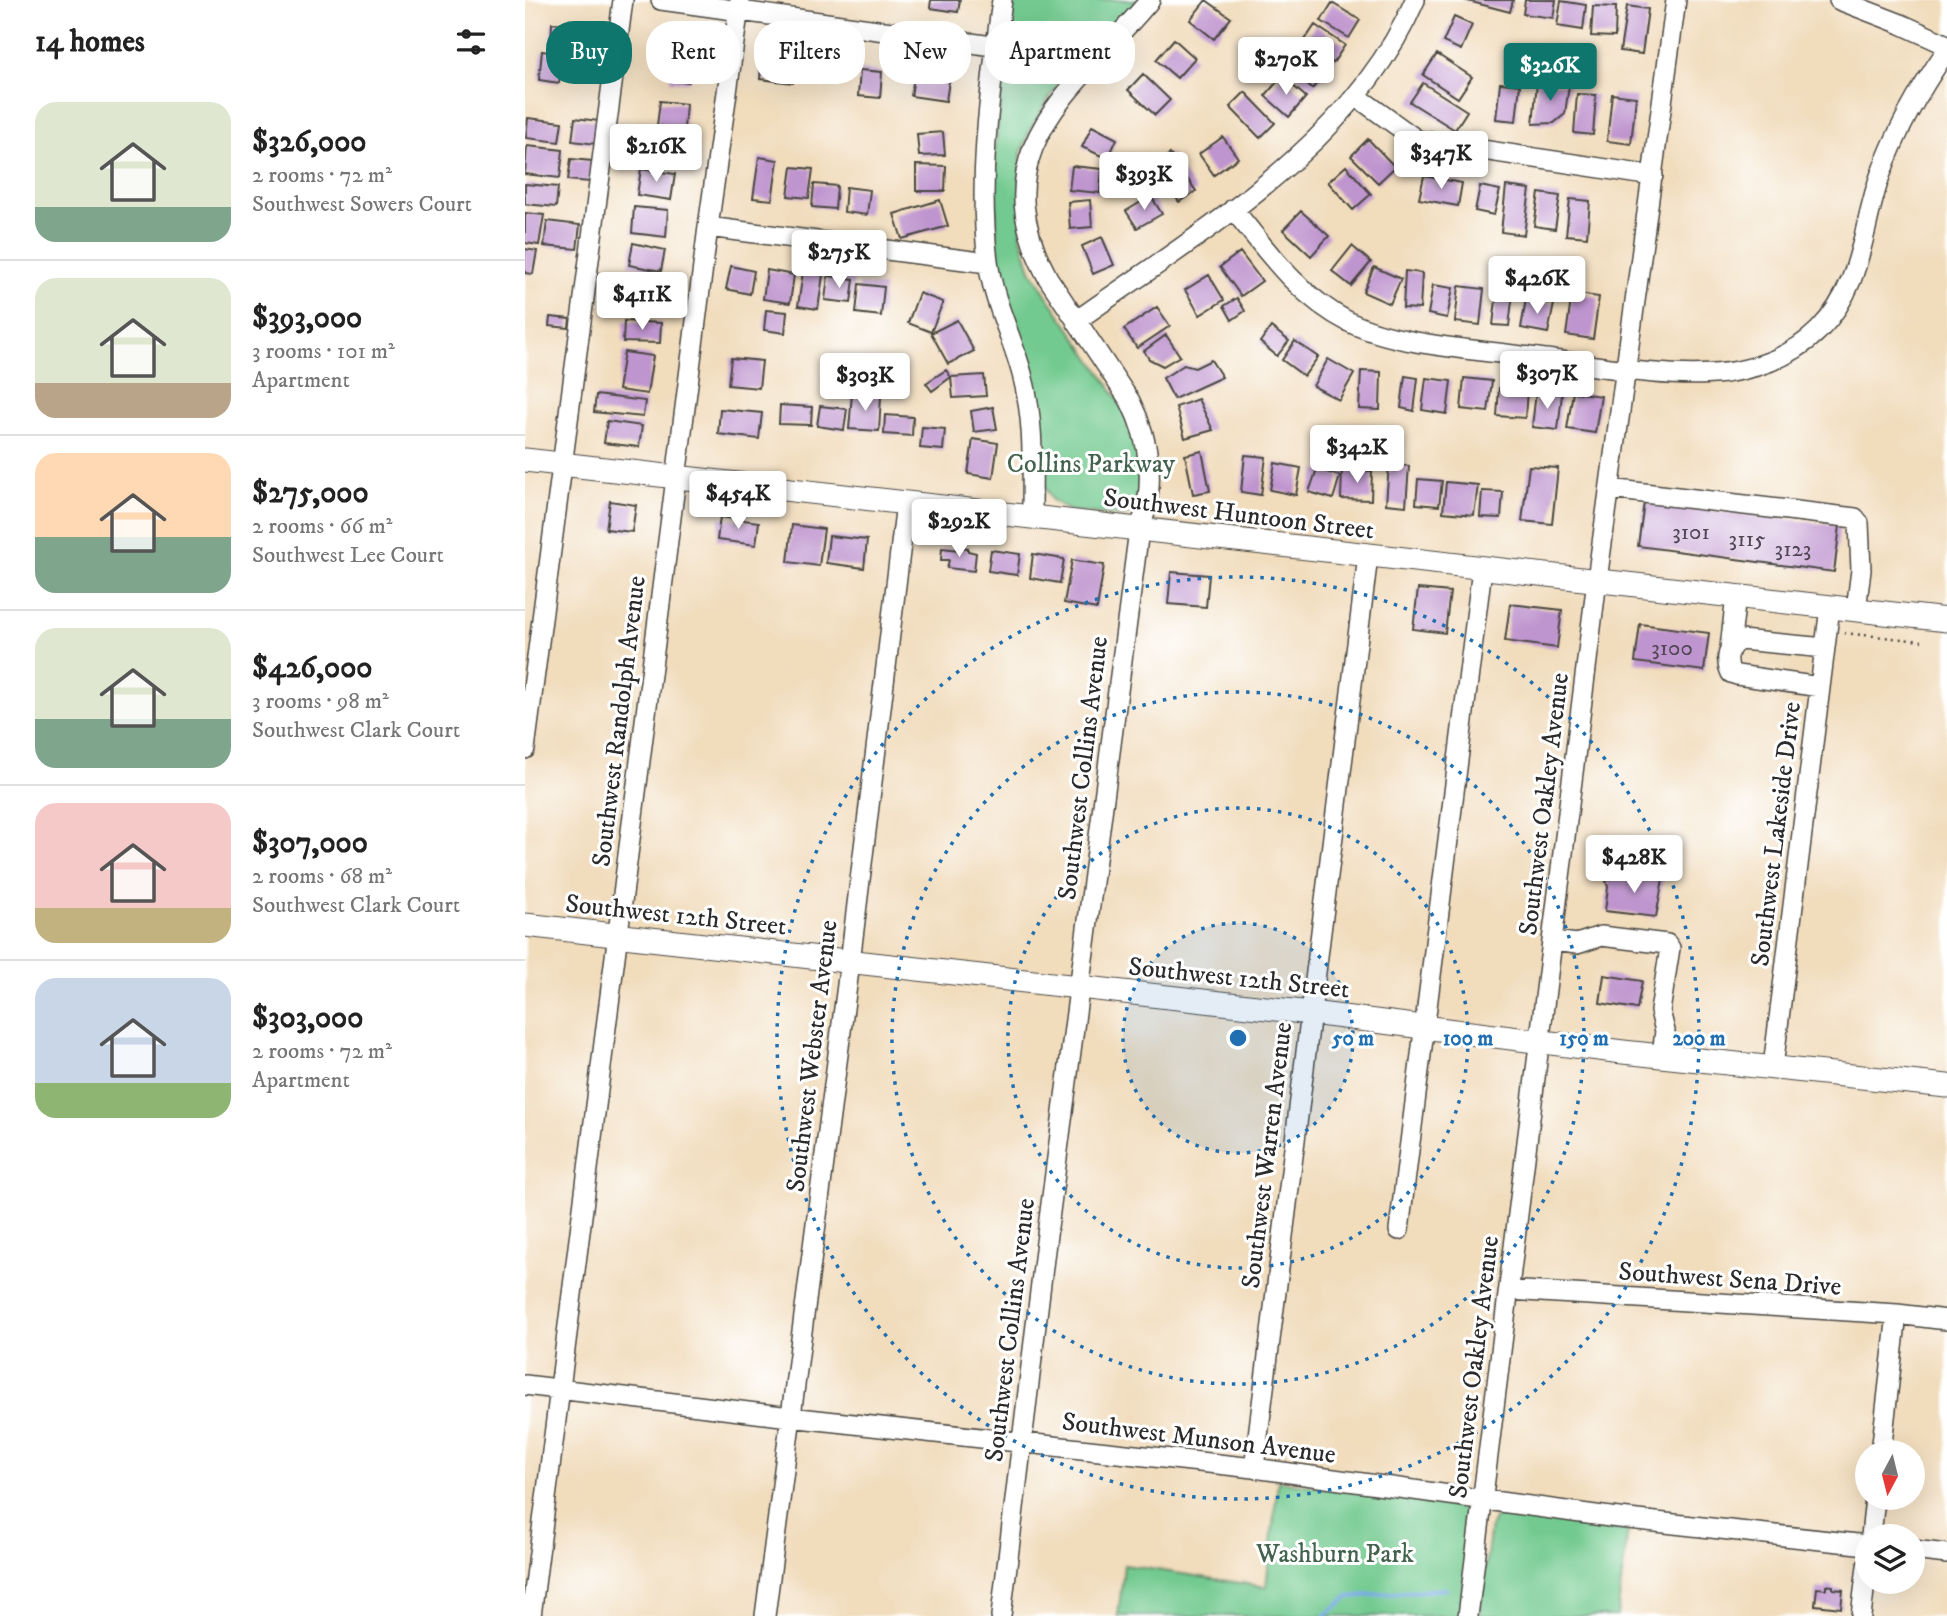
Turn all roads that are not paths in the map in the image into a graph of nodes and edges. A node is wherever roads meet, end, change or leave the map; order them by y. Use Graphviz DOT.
graph roads {
  1 [pos="623,0"];
  2 [pos="661,0"];
  3 [pos="1002,0"];
  4 [pos="1150,0"];
  5 [pos="1415,0"];
  6 [pos="1677,0"];
  7 [pos="1839,0"];
  8 [pos="739,5"];
  9 [pos="999,21"];
  10 [pos="1131,21"];
  11 [pos="985,44"];
  12 [pos="1947,48"];
  13 [pos="992,84"];
  14 [pos="1075,84"];
  15 [pos="1356,96"];
  16 [pos="1653,176"];
  17 [pos="1233,209"];
  18 [pos="708,227"];
  19 [pos="988,263"];
  20 [pos="1076,321"];
  21 [pos="1627,369"];
  22 [pos="525,460"];
  23 [pos="562,464"];
  24 [pos="676,477"];
  25 [pos="1610,489"];
  26 [pos="906,503"];
  27 [pos="1032,518"];
  28 [pos="1139,530"];
  29 [pos="1368,556"];
  30 [pos="1482,569"];
  31 [pos="1597,580"];
  32 [pos="1736,596"];
  33 [pos="1830,607"];
  34 [pos="1856,610"];
  35 [pos="1946,619"];
  36 [pos="1826,639"];
  37 [pos="1730,648"];
  38 [pos="1820,687"];
  39 [pos="525,749"];
  40 [pos="525,925"];
  41 [pos="617,936"];
  42 [pos="1553,940"];
  43 [pos="850,962"];
  44 [pos="1080,988"];
  45 [pos="1311,1013"];
  46 [pos="1426,1026"];
  47 [pos="1541,1042"];
  48 [pos="1662,1055"];
  49 [pos="1773,1067"];
  50 [pos="1947,1086"];
  51 [pos="1399,1230"];
  52 [pos="1509,1290"];
  53 [pos="1897,1314"];
  54 [pos="1947,1320"];
  55 [pos="525,1385"];
  56 [pos="560,1389"];
  57 [pos="790,1417"];
  58 [pos="1882,1440"];
  59 [pos="1022,1443"];
  60 [pos="1254,1468"];
  61 [pos="1483,1500"];
  62 [pos="1855,1544"];
  63 [pos="1925,1551"];
  64 [pos="1947,1554"];
  65 [pos="1864,1594"];
  66 [pos="531,1616"];
  67 [pos="765,1616"];
  68 [pos="1001,1616"];
  69 [pos="1468,1616"];
  70 [pos="1861,1616"];
  1 -- 23 [label="street"];
  2 -- 8 [label="street"];
  3 -- 9 [label="street"];
  4 -- 10 [label="street, Southwest Collins Avenue"];
  5 -- 15 [label="street"];
  6 -- 16 [label="street, Southwest Oakley Avenue"];
  7 -- 12 [label="street"];
  8 -- 11 [label="street"];
  8 -- 18 [label="street, Southwest Randolph Avenue"];
  12 -- 21 [label="street"];
  13 -- 19 [label="street"];
  14 -- 20 [label="street, Southwest Collins Avenue"];
  15 -- 16 [label="street"];
  15 -- 17 [label="street"];
  16 -- 21 [label="street, Southwest Oakley Avenue"];
  17 -- 20 [label="street"];
  17 -- 21 [label="street"];
  18 -- 19 [label="street"];
  18 -- 24 [label="street, Southwest Randolph Avenue"];
  19 -- 27 [label="street"];
  20 -- 28 [label="street, Southwest Collins Avenue"];
  21 -- 25 [label="street, Southwest Oakley Avenue"];
  22 -- 23 [label="main road, Southwest Huntoon Street"];
  23 -- 24 [label="main road, Southwest Huntoon Street"];
  23 -- 39 [label="street"];
  24 -- 26 [label="main road, Southwest Huntoon Street"];
  24 -- 41 [label="street, Southwest Randolph Avenue"];
  25 -- 31 [label="street, Southwest Oakley Avenue"];
  25 -- 34 [label="street"];
  26 -- 27 [label="main road, Southwest Huntoon Street"];
  26 -- 43 [label="street, Southwest Webster Avenue"];
  27 -- 28 [label="main road, Southwest Huntoon Street"];
  28 -- 29 [label="main road, Southwest Huntoon Street"];
  28 -- 44 [label="street, Southwest Collins Avenue"];
  29 -- 30 [label="main road, Southwest Huntoon Street"];
  29 -- 45 [label="street, Southwest Warren Avenue"];
  30 -- 31 [label="main road, Southwest Huntoon Street"];
  30 -- 46 [label="street"];
  31 -- 32 [label="main road, Southwest Huntoon Street"];
  31 -- 42 [label="street, Southwest Oakley Avenue"];
  32 -- 33 [label="main road, Southwest Huntoon Street"];
  32 -- 37 [label="street"];
  33 -- 34 [label="main road, Southwest Huntoon Street"];
  33 -- 36 [label="street, Southwest Lakeside Drive"];
  34 -- 35 [label="main road, Southwest Huntoon Street"];
  36 -- 37 [label="street"];
  36 -- 38 [label="street, Southwest Lakeside Drive"];
  37 -- 38 [label="street"];
  38 -- 49 [label="street, Southwest Lakeside Drive"];
  40 -- 41 [label="main road, Southwest 12th Street"];
  41 -- 43 [label="main road, Southwest 12th Street"];
  41 -- 56 [label="street, Southwest Randolph Avenue"];
  42 -- 47 [label="street, Southwest Oakley Avenue"];
  42 -- 48 [label="street"];
  43 -- 44 [label="main road, Southwest 12th Street"];
  43 -- 57 [label="street, Southwest Webster Avenue"];
  44 -- 45 [label="main road, Southwest 12th Street"];
  44 -- 59 [label="street, Southwest Collins Avenue"];
  45 -- 46 [label="main road, Southwest 12th Street"];
  45 -- 60 [label="street, Southwest Warren Avenue"];
  46 -- 47 [label="main road, Southwest 12th Street"];
  46 -- 51 [label="street"];
  47 -- 48 [label="main road, Southwest 12th Street"];
  47 -- 52 [label="street, Southwest Oakley Avenue"];
  48 -- 49 [label="main road, Southwest 12th Street"];
  49 -- 50 [label="main road, Southwest 12th Street"];
  52 -- 53 [label="street, Southwest Sena Drive"];
  52 -- 61 [label="street, Southwest Oakley Avenue"];
  53 -- 54 [label="street, Southwest Sena Drive"];
  53 -- 58 [label="street"];
  55 -- 56 [label="street, Southwest Munson Avenue"];
  56 -- 57 [label="street, Southwest Munson Avenue"];
  56 -- 66 [label="street, Southwest Randolph Avenue"];
  57 -- 59 [label="street, Southwest Munson Avenue"];
  57 -- 67 [label="street, Southwest Webster Avenue"];
  59 -- 60 [label="street, Southwest Munson Avenue"];
  59 -- 68 [label="street, Southwest Collins Avenue"];
  60 -- 61 [label="street, Southwest Munson Avenue"];
  61 -- 62 [label="street, Southwest Munson Avenue"];
  61 -- 69 [label="street, Southwest Oakley Avenue"];
  63 -- 64 [label="street"];
  65 -- 70 [label="street"];
}
